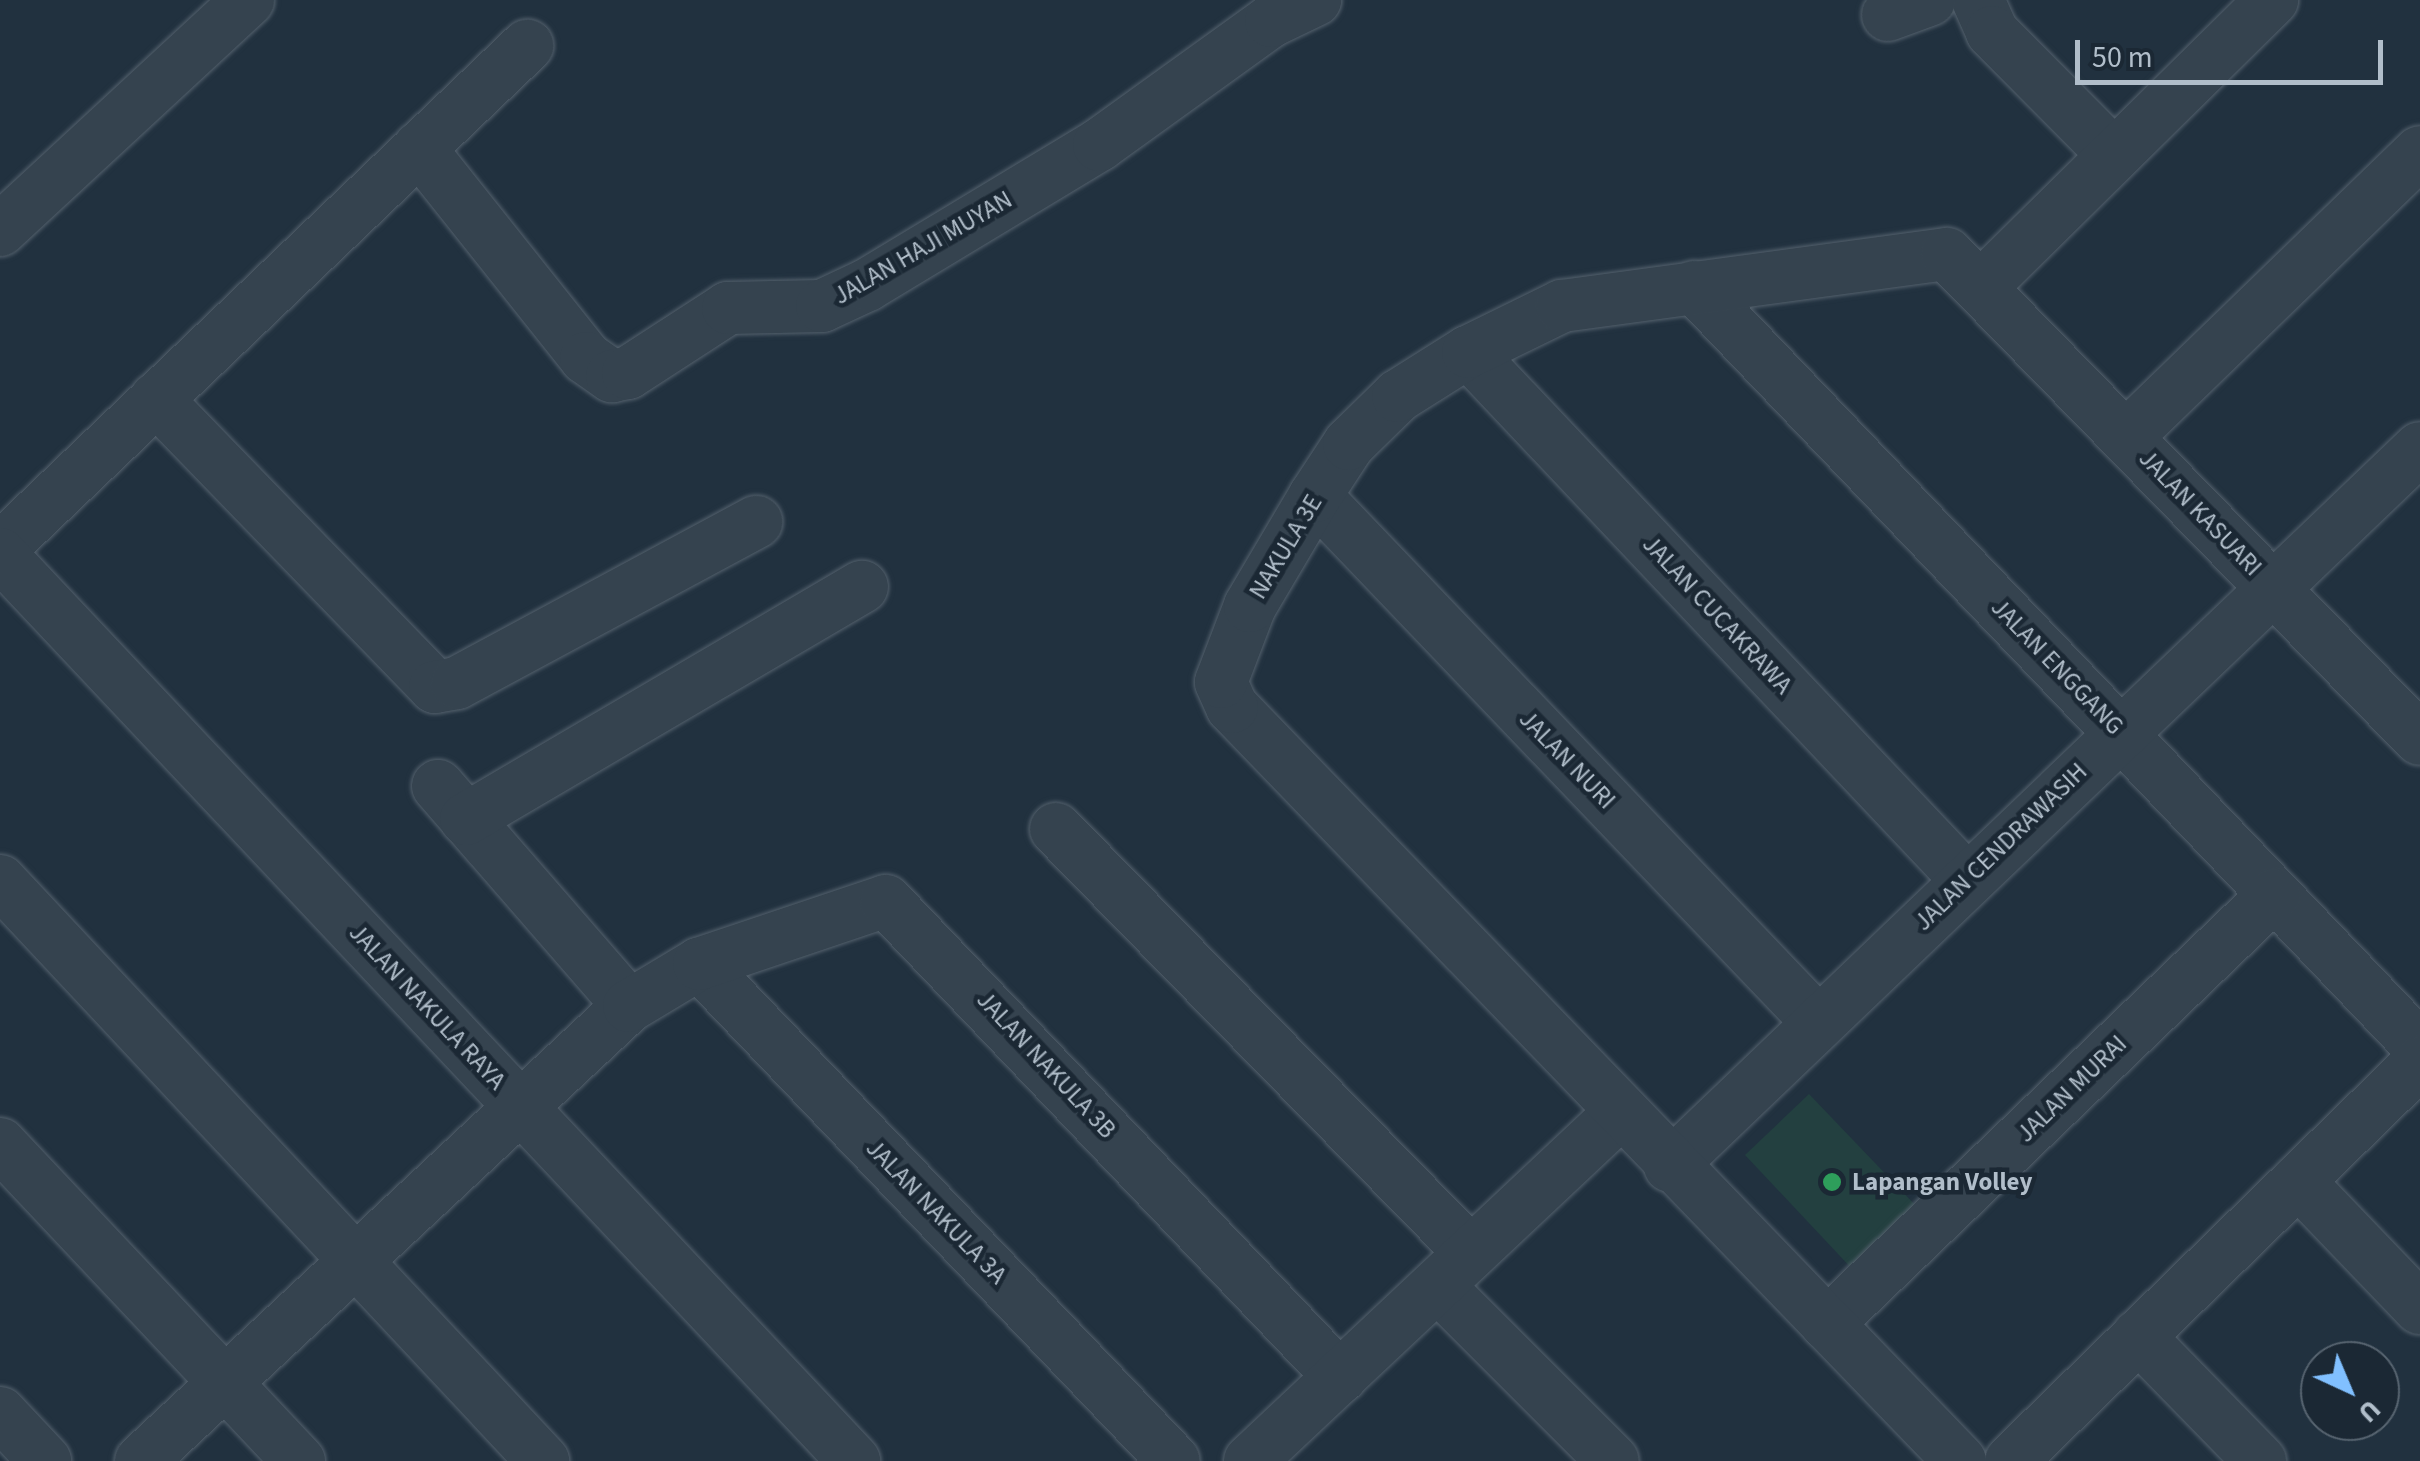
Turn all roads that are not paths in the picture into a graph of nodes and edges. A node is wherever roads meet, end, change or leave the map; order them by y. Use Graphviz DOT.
graph roads {
  1 [pos="248,0"];
  2 [pos="1315,0"];
  3 [pos="1978,0"];
  4 [pos="2272,0"];
  5 [pos="527,46"];
  6 [pos="419,148"];
  7 [pos="2420,152"];
  8 [pos="2114,155"];
  9 [pos="0,230"];
  10 [pos="1694,287"];
  11 [pos="1980,287"];
  12 [pos="1468,352"];
  13 [pos="156,399"];
  14 [pos="2126,437"];
  15 [pos="2420,448"];
  16 [pos="1315,496"];
  17 [pos="756,522"];
  18 [pos="0,552"];
  19 [pos="862,587"];
  20 [pos="2273,588"];
  21 [pos="2120,733"];
  22 [pos="2420,740"];
  23 [pos="1056,828"];
  24 [pos="1966,879"];
  25 [pos="0,881"];
  26 [pos="2274,894"];
  27 [pos="699,964"];
  28 [pos="629,1006"];
  29 [pos="1819,1023"];
  30 [pos="2420,1047"];
  31 [pos="2420,1062"];
  32 [pos="520,1106"];
  33 [pos="1619,1114"];
  34 [pos="0,1144"];
  35 [pos="1670,1166"];
  36 [pos="2298,1180"];
  37 [pos="355,1260"];
  38 [pos="1454,1270"];
  39 [pos="2420,1308"];
  40 [pos="1827,1324"];
  41 [pos="2138,1336"];
  42 [pos="1340,1377"];
  43 [pos="225,1382"];
  44 [pos="0,1413"];
  45 [pos="1600,1457"];
  46 [pos="45,1461"];
  47 [pos="141,1461"];
  48 [pos="299,1461"];
  49 [pos="543,1461"];
  50 [pos="854,1461"];
  51 [pos="1174,1461"];
  52 [pos="1250,1461"];
  53 [pos="1960,1461"];
  54 [pos="2011,1461"];
  55 [pos="2260,1461"];
  1 -- 9 [label="street"];
  2 -- 6 [label="street, JALAN HAJI MUYAN"];
  3 -- 8 [label="street"];
  4 -- 8 [label="street"];
  5 -- 6 [label="street"];
  6 -- 13 [label="street"];
  7 -- 14 [label="street"];
  8 -- 11 [label="street"];
  10 -- 11 [label="street, NAKULA 3E"];
  10 -- 12 [label="street, NAKULA 3E"];
  10 -- 21 [label="street, JALAN ENGGANG"];
  11 -- 14 [label="street, JALAN KASUARI"];
  12 -- 16 [label="street, NAKULA 3E"];
  12 -- 24 [label="street, JALAN CUCAKRAWA"];
  13 -- 17 [label="street"];
  13 -- 18 [label="street"];
  14 -- 20 [label="street, JALAN KASUARI"];
  15 -- 20 [label="street, JALAN CENDRAWASIH"];
  16 -- 29 [label="street, JALAN NURI"];
  16 -- 33 [label="street, NAKULA 3E"];
  18 -- 32 [label="street, JALAN NAKULA RAYA"];
  19 -- 28 [label="street"];
  20 -- 21 [label="street, JALAN CENDRAWASIH"];
  20 -- 22 [label="street, JALAN KASUARI"];
  21 -- 24 [label="street, JALAN CENDRAWASIH"];
  21 -- 26 [label="street, JALAN ENGGANG"];
  23 -- 38 [label="street"];
  24 -- 29 [label="street, JALAN CENDRAWASIH"];
  25 -- 37 [label="street"];
  26 -- 30 [label="street, JALAN ENGGANG"];
  26 -- 40 [label="street, JALAN MURAI"];
  27 -- 28 [label="street, JALAN NAKULA 3B"];
  27 -- 42 [label="street, JALAN NAKULA 3B"];
  27 -- 51 [label="street, JALAN NAKULA 3A"];
  28 -- 32 [label="street, JALAN NAKULA 3B"];
  29 -- 35 [label="street, JALAN CENDRAWASIH"];
  31 -- 36 [label="street"];
  32 -- 37 [label="street, JALAN NAKULA 3B"];
  32 -- 50 [label="street, JALAN NAKULA RAYA"];
  33 -- 35 [label="street, NAKULA 3E"];
  33 -- 38 [label="street"];
  34 -- 43 [label="street"];
  35 -- 40 [label="street, NAKULA 3E"];
  36 -- 39 [label="street"];
  36 -- 41 [label="street"];
  37 -- 43 [label="street, JALAN NAKULA 3B"];
  37 -- 49 [label="street"];
  38 -- 42 [label="street"];
  38 -- 45 [label="street"];
  40 -- 53 [label="street, NAKULA 3E"];
  41 -- 54 [label="street"];
  41 -- 55 [label="street"];
  42 -- 52 [label="street"];
  43 -- 47 [label="street, JALAN NAKULA 3B"];
  43 -- 48 [label="street"];
  44 -- 46 [label="street"];
}
